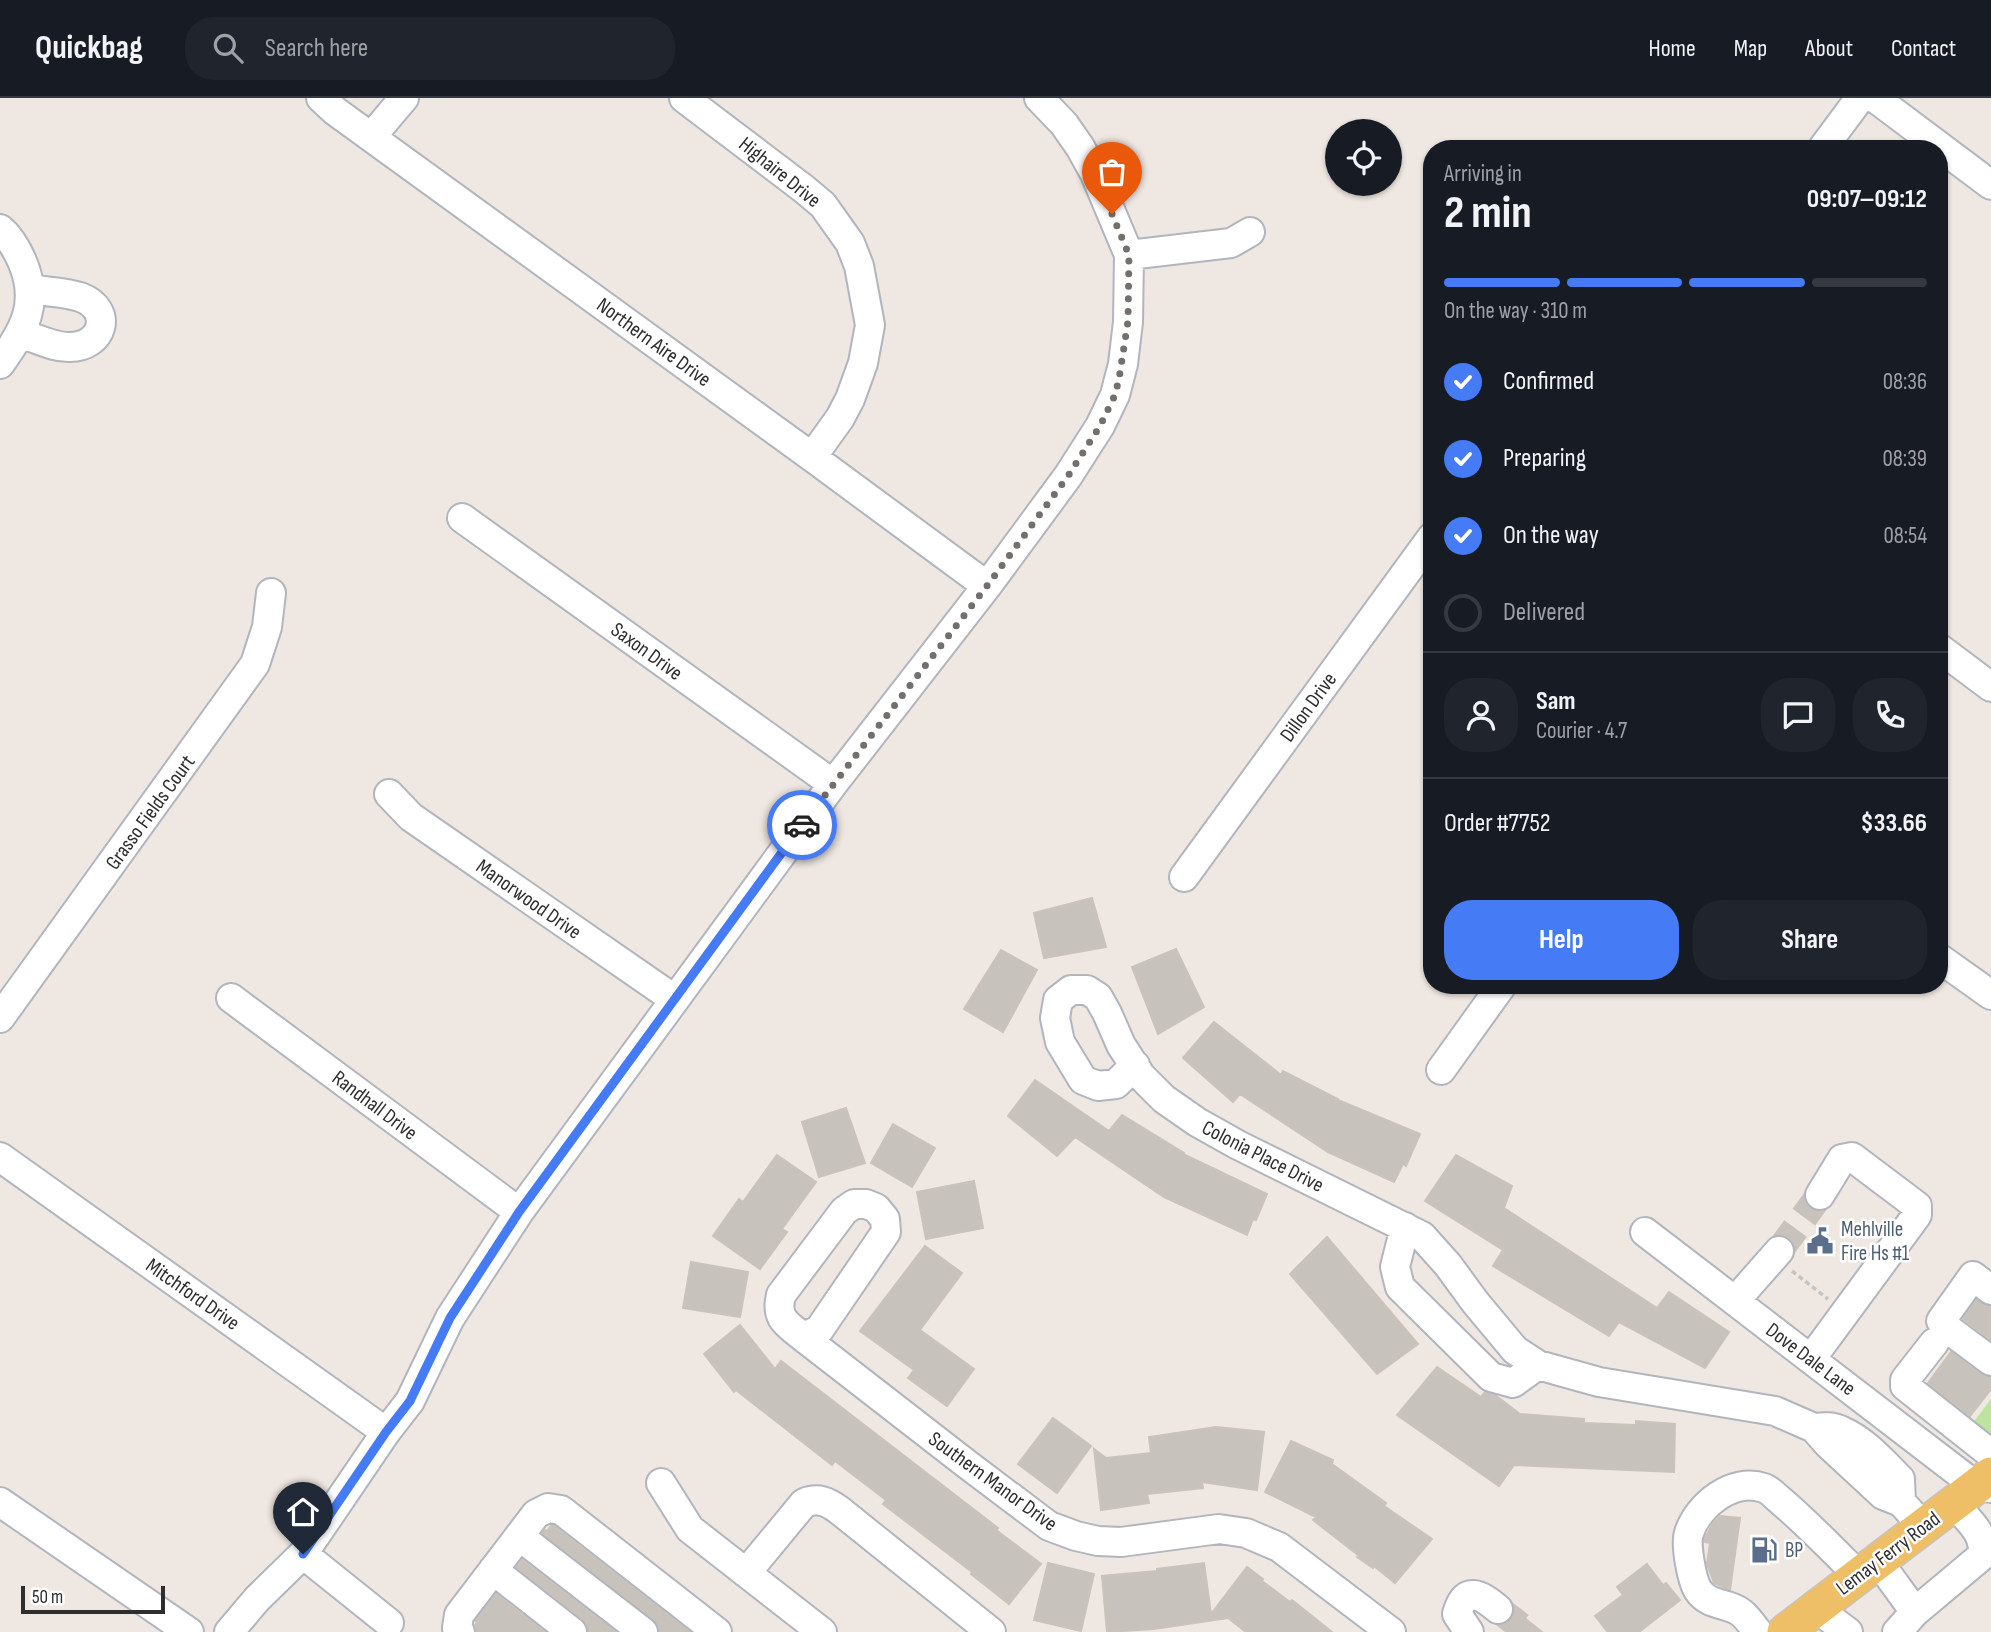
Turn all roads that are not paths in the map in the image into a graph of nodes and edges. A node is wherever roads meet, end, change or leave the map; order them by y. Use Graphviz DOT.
graph roads {
  1 [pos="321,98"];
  2 [pos="404,98"];
  3 [pos="684,98"];
  4 [pos="1039,98"];
  5 [pos="1860,98"];
  6 [pos="1875,98"];
  7 [pos="372,136"];
  8 [pos="1829,140"];
  9 [pos="1931,140"];
  10 [pos="1948,153"];
  11 [pos="1991,185"];
  12 [pos="0,229"];
  13 [pos="1250,232"];
  14 [pos="1129,255"];
  15 [pos="31,289"];
  16 [pos="21,334"];
  17 [pos="0,363"];
  18 [pos="812,457"];
  19 [pos="462,518"];
  20 [pos="1423,549"];
  21 [pos="987,586"];
  22 [pos="271,593"];
  23 [pos="1948,655"];
  24 [pos="1991,687"];
  25 [pos="833,784"];
  26 [pos="389,794"];
  27 [pos="1184,877"];
  28 [pos="1948,964"];
  29 [pos="1495,994"];
  30 [pos="1991,995"];
  31 [pos="231,998"];
  32 [pos="674,999"];
  33 [pos="0,1018"];
  34 [pos="1135,1065"];
  35 [pos="1441,1069"];
  36 [pos="0,1157"];
  37 [pos="1821,1195"];
  38 [pos="519,1212"];
  39 [pos="1405,1227"];
  40 [pos="1645,1232"];
  41 [pos="1773,1259"];
  42 [pos="1991,1290"];
  43 [pos="1735,1301"];
  44 [pos="803,1338"];
  45 [pos="1934,1343"];
  46 [pos="1811,1359"];
  47 [pos="1991,1361"];
  48 [pos="1538,1365"];
  49 [pos="386,1432"];
  50 [pos="1991,1454"];
  51 [pos="661,1483"];
  52 [pos="1978,1488"];
  53 [pos="1,1503"];
  54 [pos="1912,1514"];
  55 [pos="519,1536"];
  56 [pos="303,1554"];
  57 [pos="1868,1568"];
  58 [pos="493,1570"];
  59 [pos="746,1573"];
  60 [pos="1816,1608"];
  61 [pos="1498,1609"];
  62 [pos="1906,1622"];
  63 [pos="389,1623"];
  64 [pos="189,1632"];
  65 [pos="229,1632"];
  66 [pos="460,1632"];
  67 [pos="572,1632"];
  68 [pos="643,1632"];
  69 [pos="717,1632"];
  70 [pos="822,1632"];
  71 [pos="991,1632"];
  72 [pos="1391,1632"];
  73 [pos="1469,1632"];
  74 [pos="1758,1632"];
  75 [pos="1785,1632"];
  76 [pos="1847,1632"];
  1 -- 7 [label="street, Northern Aire Drive"];
  2 -- 7 [label="street"];
  3 -- 18 [label="street, Highaire Drive"];
  4 -- 14 [label="street"];
  5 -- 8 [label="street"];
  6 -- 9 [label="street"];
  7 -- 18 [label="street, Northern Aire Drive"];
  10 -- 11 [label="street"];
  12 -- 15 [label="street"];
  13 -- 14 [label="street"];
  14 -- 21 [label="street"];
  15 -- 16 [label="street"];
  15 -- 16 [label="street"];
  16 -- 17 [label="street"];
  18 -- 21 [label="street, Northern Aire Drive"];
  19 -- 25 [label="street, Saxon Drive"];
  20 -- 27 [label="street, Dillon Drive"];
  21 -- 25 [label="street"];
  22 -- 33 [label="street, Grasso Fields Court"];
  23 -- 24 [label="street"];
  25 -- 32 [label="street"];
  26 -- 32 [label="street, Manorwood Drive"];
  28 -- 30 [label="street"];
  29 -- 35 [label="street"];
  31 -- 38 [label="street, Randhall Drive"];
  32 -- 38 [label="street"];
  34 -- 39 [label="street, Colonia Place Drive"];
  36 -- 49 [label="street, Mitchford Drive"];
  37 -- 46 [label="street"];
  38 -- 49 [label="street"];
  39 -- 48 [label="street, Colonia Place Drive"];
  39 -- 48 [label="street"];
  40 -- 43 [label="street, Dove Dale Lane"];
  41 -- 43 [label="street"];
  42 -- 47 [label="street"];
  43 -- 46 [label="street, Dove Dale Lane"];
  44 -- 44 [label="street, Southern Manor Drive"];
  44 -- 72 [label="street, Southern Manor Drive"];
  45 -- 50 [label="street"];
  46 -- 52 [label="street, Dove Dale Lane"];
  48 -- 54 [label="street, Colonia Place Drive"];
  49 -- 56 [label="street"];
  51 -- 59 [label="street"];
  52 -- 54 [label="main road, Lemay Ferry Road"];
  52 -- 62 [label="street, Dove Dale Lane"];
  53 -- 64 [label="street"];
  54 -- 57 [label="main road, Lemay Ferry Road"];
  55 -- 58 [label="street"];
  55 -- 68 [label="street"];
  55 -- 69 [label="street"];
  56 -- 63 [label="street"];
  56 -- 65 [label="street"];
  57 -- 60 [label="main road, Lemay Ferry Road"];
  57 -- 62 [label="street"];
  57 -- 74 [label="street"];
  58 -- 66 [label="street"];
  58 -- 67 [label="street"];
  59 -- 70 [label="street"];
  59 -- 71 [label="street"];
  60 -- 75 [label="main road, Lemay Ferry Road"];
  60 -- 76 [label="street"];
  61 -- 73 [label="street"];
}
